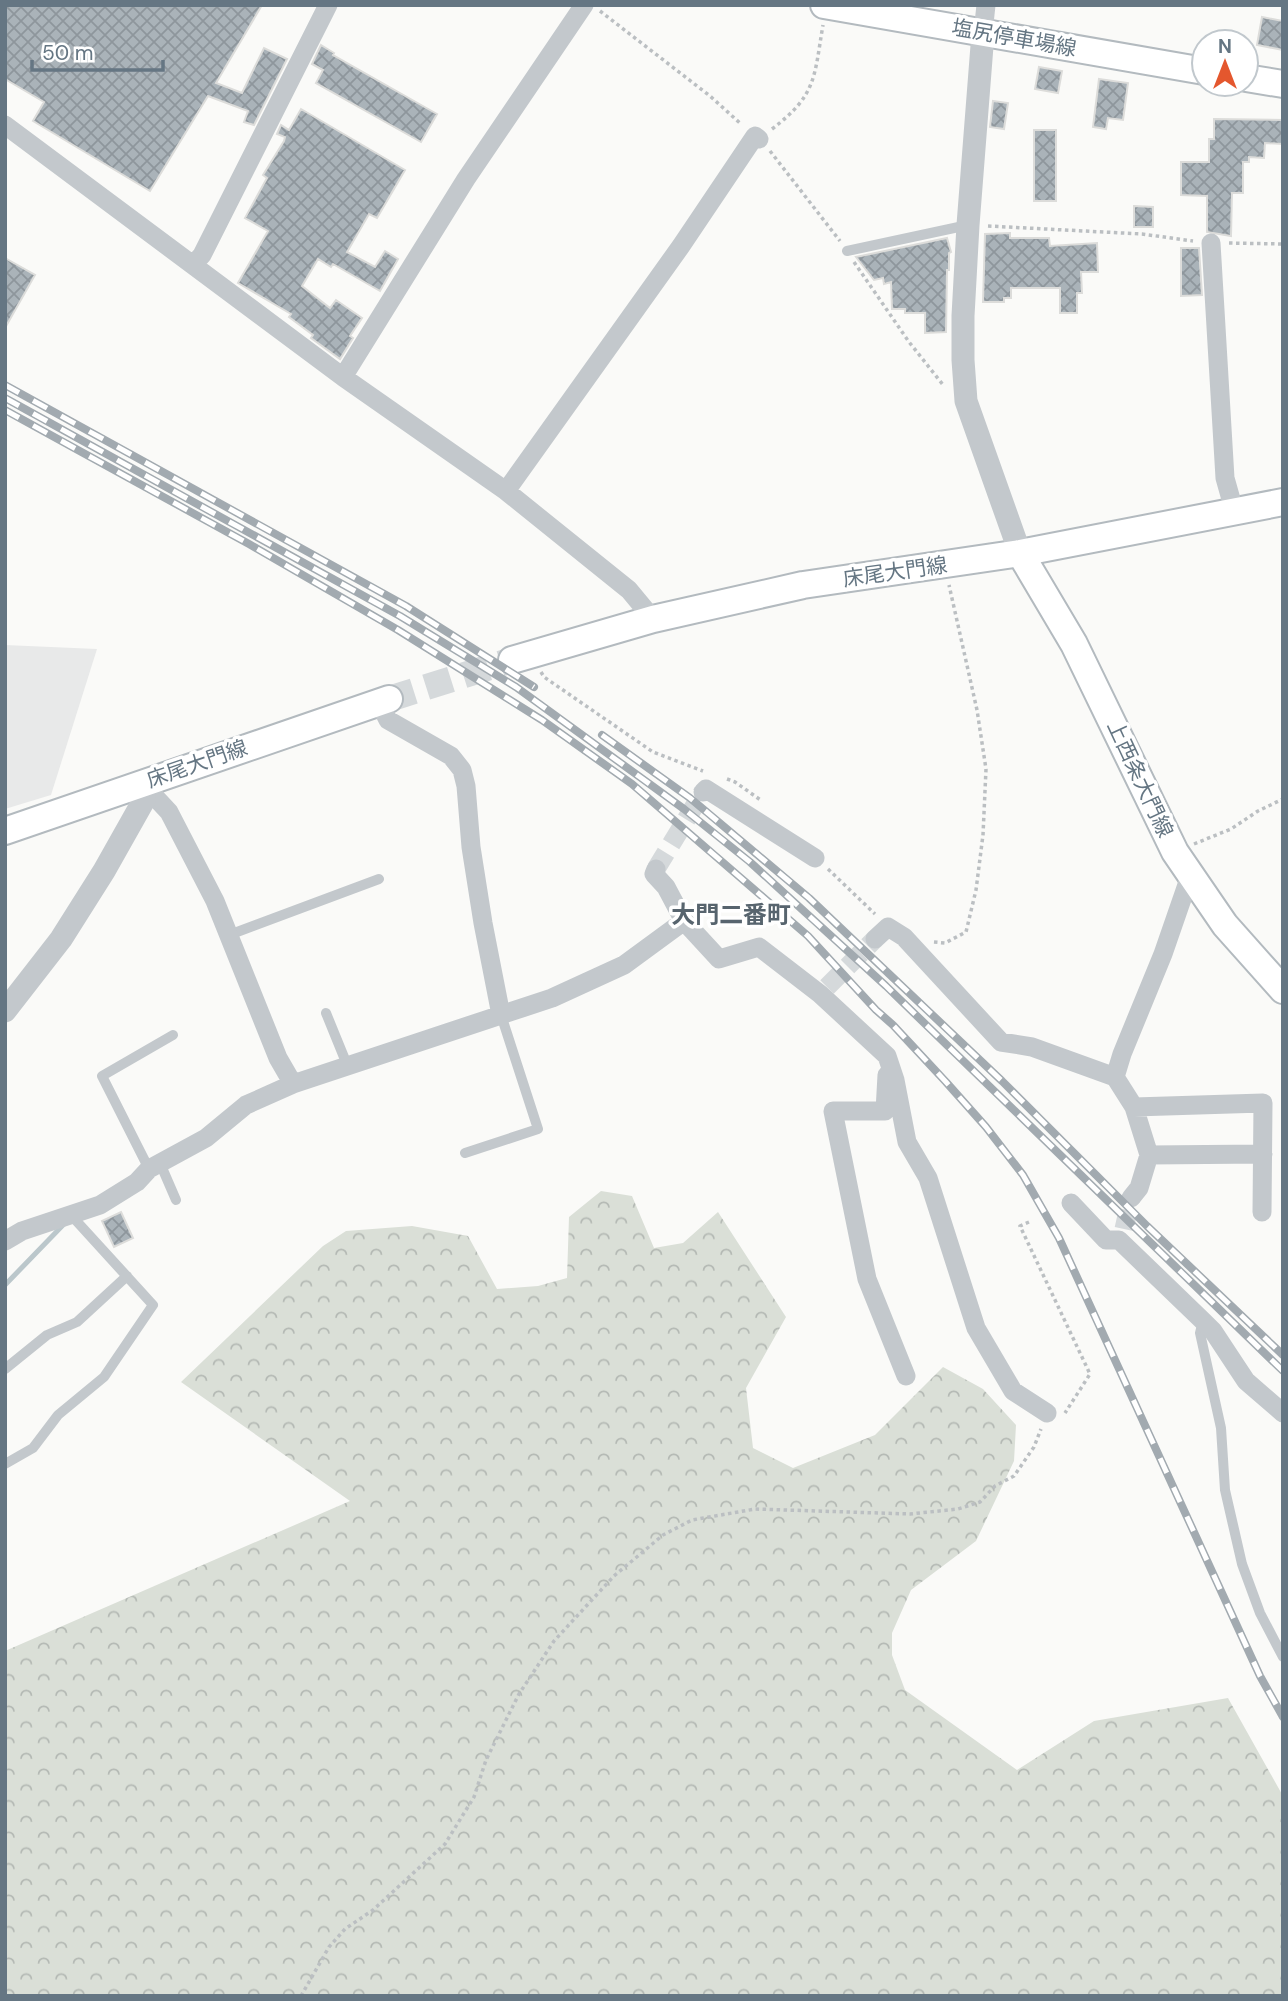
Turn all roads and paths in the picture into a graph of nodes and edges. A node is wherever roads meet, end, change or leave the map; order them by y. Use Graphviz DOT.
graph roads {
  1 [pos="328,5"];
  2 [pos="584,5"];
  3 [pos="592,5"];
  4 [pos="825,5"];
  5 [pos="986,5"];
  6 [pos="983,33"];
  7 [pos="1190,69"];
  8 [pos="1260,80"];
  9 [pos="1283,84"];
  10 [pos="5,125"];
  11 [pos="757,138"];
  12 [pos="968,225"];
  13 [pos="1211,243"];
  14 [pos="1283,244"];
  15 [pos="847,251"];
  16 [pos="193,265"];
  17 [pos="343,377"];
  18 [pos="966,401"];
  19 [pos="506,491"];
  20 [pos="1283,502"];
  21 [pos="1234,510"];
  22 [pos="1020,553"];
  23 [pos="945,565"];
  24 [pos="653,619"];
  25 [pos="521,658"];
  26 [pos="384,700"];
  27 [pos="722,778"];
  28 [pos="706,782"];
  29 [pos="142,783"];
  30 [pos="1283,799"];
  31 [pos="763,802"];
  32 [pos="5,831"];
  33 [pos="1175,852"];
  34 [pos="815,858"];
  35 [pos="656,869"];
  36 [pos="1189,876"];
  37 [pos="379,879"];
  38 [pos="684,921"];
  39 [pos="889,935"];
  40 [pos="229,936"];
  41 [pos="1283,990"];
  42 [pos="5,1011"];
  43 [pos="326,1013"];
  44 [pos="501,1015"];
  45 [pos="173,1035"];
  46 [pos="887,1056"];
  47 [pos="348,1067"];
  48 [pos="1115,1077"];
  49 [pos="293,1084"];
  50 [pos="1134,1107"];
  51 [pos="465,1153"];
  52 [pos="1263,1154"];
  53 [pos="1149,1155"];
  54 [pos="154,1166"];
  55 [pos="1131,1198"];
  56 [pos="176,1200"];
  57 [pos="1072,1203"];
  58 [pos="1262,1212"];
  59 [pos="69,1214"];
  60 [pos="1029,1222"];
  61 [pos="5,1241"];
  62 [pos="127,1276"];
  63 [pos="1203,1321"];
  64 [pos="5,1369"];
  65 [pos="906,1376"];
  66 [pos="1047,1413"];
  67 [pos="1283,1413"];
  68 [pos="5,1464"];
  69 [pos="1283,1657"];
  70 [pos="301,1996"];
  1 -- 16 [label="street"];
  2 -- 17 [label="street"];
  3 -- 11 [label="path"];
  4 -- 6 [label="main road, 塩尻停車場線"];
  4 -- 11 [label="path"];
  5 -- 6 [label="street"];
  6 -- 7 [label="main road, 塩尻停車場線"];
  6 -- 12 [label="street"];
  8 -- 9 [label="main road"];
  10 -- 16 [label="street"];
  11 -- 15 [label="path"];
  11 -- 19 [label="street"];
  12 -- 13 [label="path"];
  12 -- 15 [label="lane"];
  12 -- 18 [label="street"];
  13 -- 14 [label="path"];
  13 -- 21 [label="street"];
  15 -- 18 [label="path"];
  16 -- 17 [label="street"];
  17 -- 19 [label="street"];
  18 -- 22 [label="street"];
  19 -- 24 [label="street"];
  20 -- 21 [label="main road, 床尾大門線"];
  21 -- 22 [label="main road, 床尾大門線"];
  22 -- 23 [label="main road, 床尾大門線"];
  22 -- 33 [label="main road, 上西条大門線"];
  23 -- 24 [label="main road, 床尾大門線"];
  23 -- 39 [label="path"];
  24 -- 25 [label="main road, 床尾大門線"];
  25 -- 28 [label="path"];
  26 -- 29 [label="main road, 床尾大門線"];
  26 -- 44 [label="street"];
  27 -- 31 [label="path"];
  28 -- 34 [label="street"];
  29 -- 32 [label="main road, 床尾大門線"];
  29 -- 40 [label="street"];
  29 -- 42 [label="street"];
  30 -- 33 [label="path"];
  33 -- 36 [label="main road, 上西条大門線"];
  34 -- 39 [label="path"];
  35 -- 38 [label="street"];
  36 -- 41 [label="main road, 上西条大門線"];
  36 -- 48 [label="street"];
  37 -- 40 [label="lane"];
  38 -- 44 [label="street"];
  38 -- 46 [label="street"];
  39 -- 48 [label="street"];
  40 -- 49 [label="street"];
  43 -- 47 [label="lane"];
  44 -- 47 [label="street"];
  44 -- 51 [label="lane"];
  45 -- 54 [label="lane"];
  46 -- 65 [label="street"];
  46 -- 66 [label="street"];
  47 -- 49 [label="street"];
  48 -- 50 [label="street"];
  49 -- 54 [label="street"];
  50 -- 52 [label="street"];
  50 -- 53 [label="street"];
  52 -- 53 [label="street"];
  52 -- 58 [label="street"];
  53 -- 55 [label="street"];
  54 -- 56 [label="lane"];
  54 -- 59 [label="street"];
  57 -- 63 [label="street"];
  59 -- 61 [label="street"];
  59 -- 62 [label="lane"];
  60 -- 66 [label="path"];
  62 -- 64 [label="lane"];
  62 -- 68 [label="lane"];
  63 -- 67 [label="street"];
  63 -- 69 [label="lane"];
  66 -- 70 [label="path"];
}
